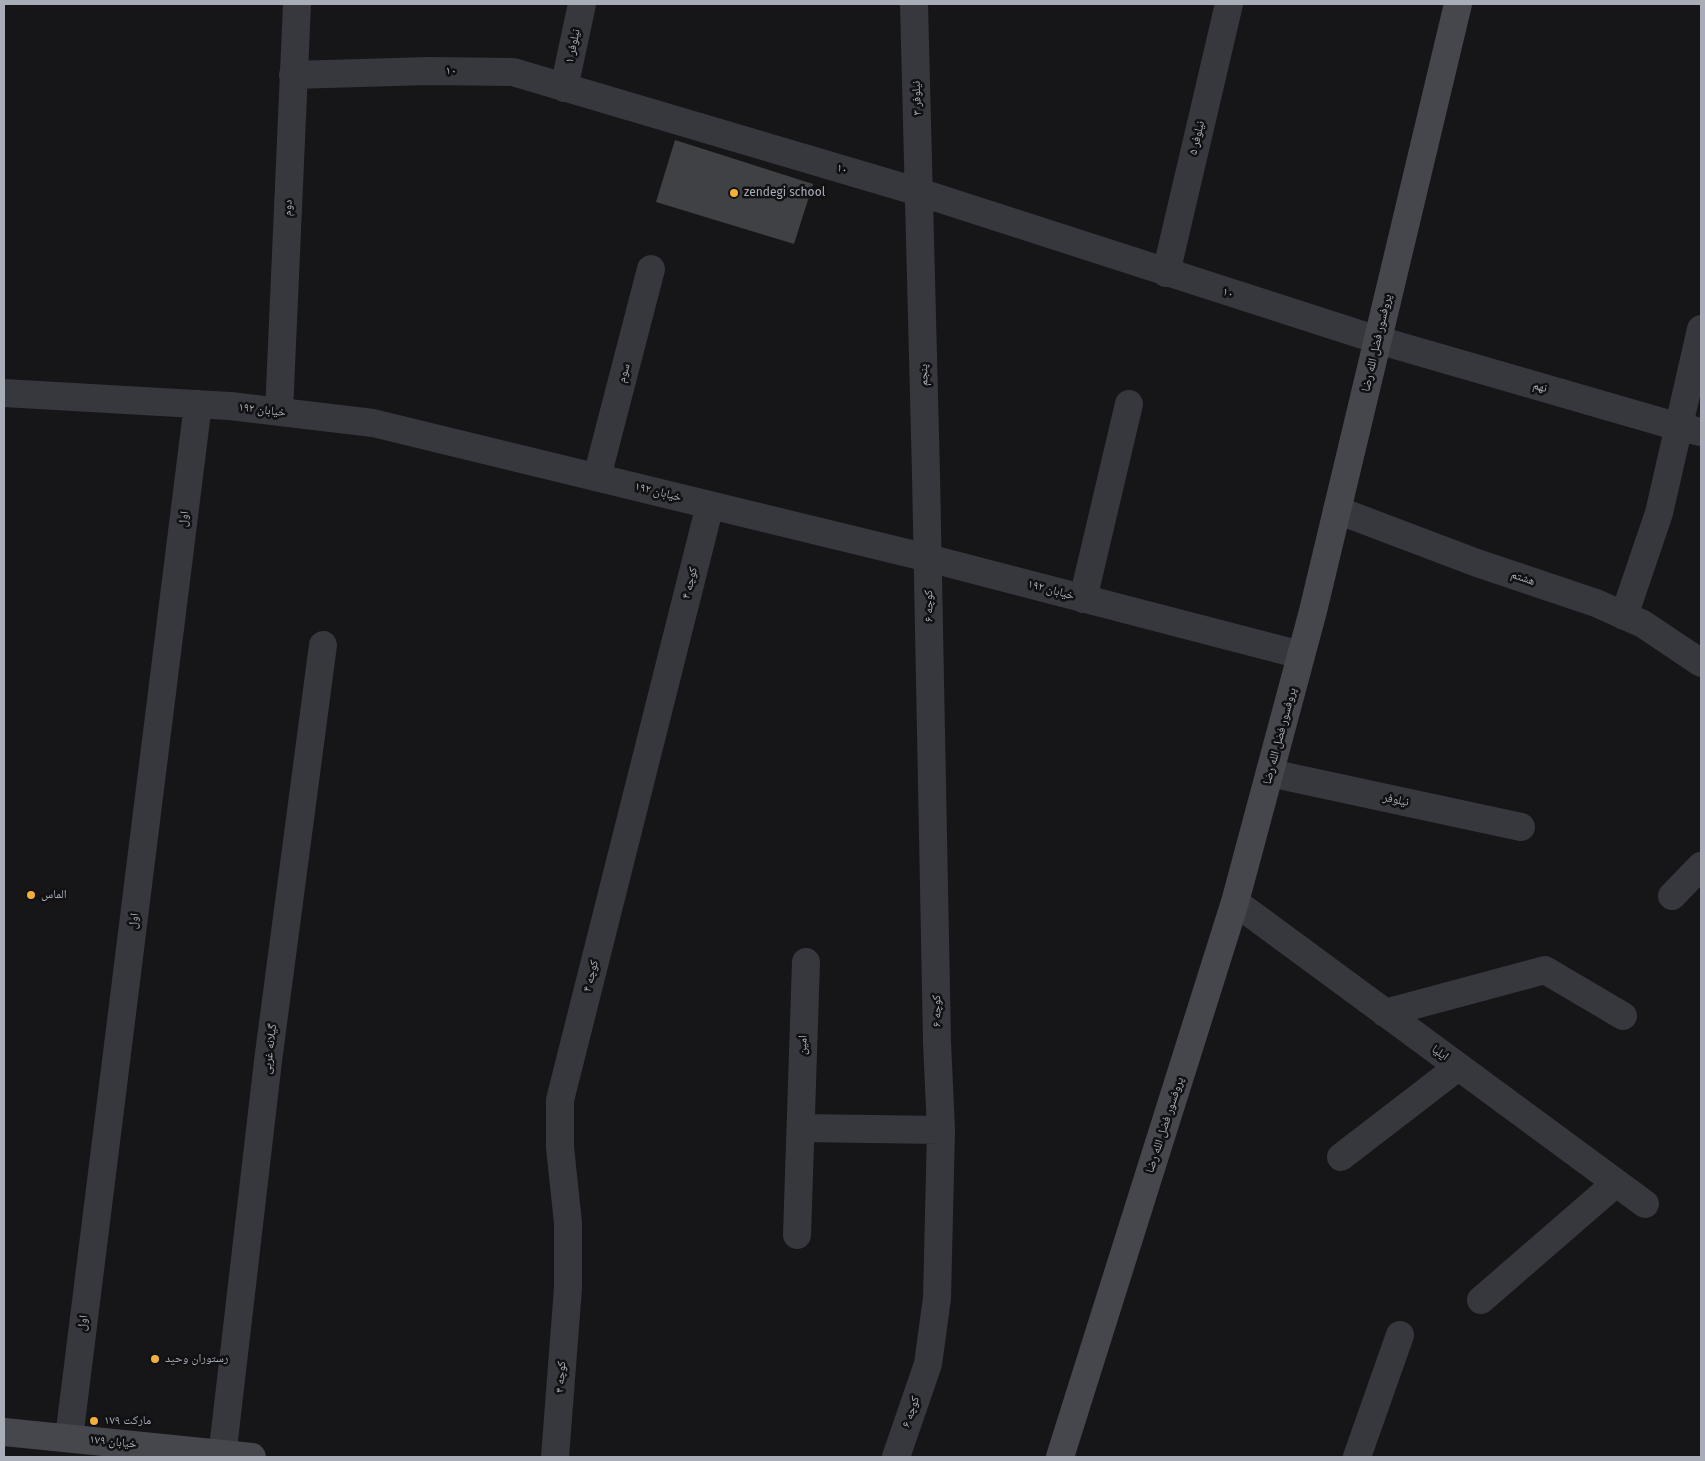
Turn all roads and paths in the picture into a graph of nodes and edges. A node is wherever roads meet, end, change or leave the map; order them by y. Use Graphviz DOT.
graph roads {
  1 [pos="297,4"];
  2 [pos="582,4"];
  3 [pos="914,4"];
  4 [pos="1229,4"];
  5 [pos="1458,4"];
  6 [pos="293,75"];
  7 [pos="564,88"];
  8 [pos="919,192"];
  9 [pos="651,269"];
  10 [pos="1166,273"];
  11 [pos="1701,329"];
  12 [pos="1378,340"];
  13 [pos="4,393"];
  14 [pos="198,404"];
  15 [pos="1129,404"];
  16 [pos="279,412"];
  17 [pos="1690,429"];
  18 [pos="597,477"];
  19 [pos="710,505"];
  20 [pos="1337,510"];
  21 [pos="928,558"];
  22 [pos="1084,599"];
  23 [pos="1624,616"];
  24 [pos="323,645"];
  25 [pos="1302,655"];
  26 [pos="1701,663"];
  27 [pos="1270,773"];
  28 [pos="1521,827"];
  29 [pos="1701,866"];
  30 [pos="1672,896"];
  31 [pos="1235,902"];
  32 [pos="806,962"];
  33 [pos="1385,1013"];
  34 [pos="1623,1016"];
  35 [pos="1458,1067"];
  36 [pos="801,1128"];
  37 [pos="941,1130"];
  38 [pos="1341,1157"];
  39 [pos="1616,1183"];
  40 [pos="1644,1204"];
  41 [pos="797,1235"];
  42 [pos="1482,1300"];
  43 [pos="1400,1335"];
  44 [pos="4,1432"];
  45 [pos="69,1438"];
  46 [pos="222,1455"];
  47 [pos="252,1457"];
  48 [pos="555,1457"];
  49 [pos="896,1457"];
  50 [pos="1060,1457"];
  51 [pos="1357,1457"];
  1 -- 6 [label="street, دوم"];
  2 -- 7 [label="street, نیلوفر ۱"];
  3 -- 8 [label="street, نیلوفر ۳"];
  4 -- 10 [label="street, نیلوفر ۵"];
  5 -- 12 [label="main road, پروفسور فضل الله رضا"];
  6 -- 7 [label="street, ۱۰"];
  6 -- 16 [label="street, دوم"];
  7 -- 8 [label="street, ۱۰"];
  8 -- 10 [label="street, ۱۰"];
  8 -- 21 [label="street, پنجم"];
  9 -- 18 [label="street, سوم"];
  10 -- 12 [label="street, ۱۰"];
  11 -- 17 [label="street"];
  12 -- 17 [label="street, نهم"];
  12 -- 20 [label="main road, پروفسور فضل الله رضا"];
  13 -- 14 [label="street, خیابان ۱۹۲"];
  14 -- 16 [label="street, خیابان ۱۹۲"];
  14 -- 45 [label="street, اول"];
  15 -- 22 [label="street"];
  16 -- 18 [label="street, خیابان ۱۹۲"];
  17 -- 23 [label="street"];
  18 -- 19 [label="street, خیابان ۱۹۲"];
  19 -- 21 [label="street, خیابان ۱۹۲"];
  19 -- 48 [label="street, کوچه ۴"];
  20 -- 23 [label="street, هشتم"];
  20 -- 25 [label="main road, پروفسور فضل الله رضا"];
  21 -- 22 [label="street, خیابان ۱۹۲"];
  21 -- 37 [label="street, کوچه ۶"];
  22 -- 25 [label="street, خیابان ۱۹۲"];
  23 -- 26 [label="street, هشتم"];
  24 -- 46 [label="street, گیلانه غربی"];
  25 -- 27 [label="main road, پروفسور فضل الله رضا"];
  27 -- 28 [label="street, نیلوفر"];
  27 -- 31 [label="main road, پروفسور فضل الله رضا"];
  29 -- 30 [label="street"];
  31 -- 33 [label="street, ایلیا"];
  31 -- 50 [label="main road, پروفسور فضل الله رضا"];
  32 -- 36 [label="street, امین"];
  33 -- 34 [label="street"];
  33 -- 35 [label="street, ایلیا"];
  35 -- 38 [label="street"];
  35 -- 39 [label="street, ایلیا"];
  36 -- 37 [label="street"];
  36 -- 41 [label="street, امین"];
  37 -- 49 [label="street, کوچه ۶"];
  39 -- 40 [label="street, ایلیا"];
  39 -- 42 [label="street"];
  43 -- 51 [label="street"];
  44 -- 45 [label="main road, خیابان ۱۷۹"];
  45 -- 46 [label="main road, خیابان ۱۷۹"];
  46 -- 47 [label="main road, خیابان ۱۷۹"];
}
